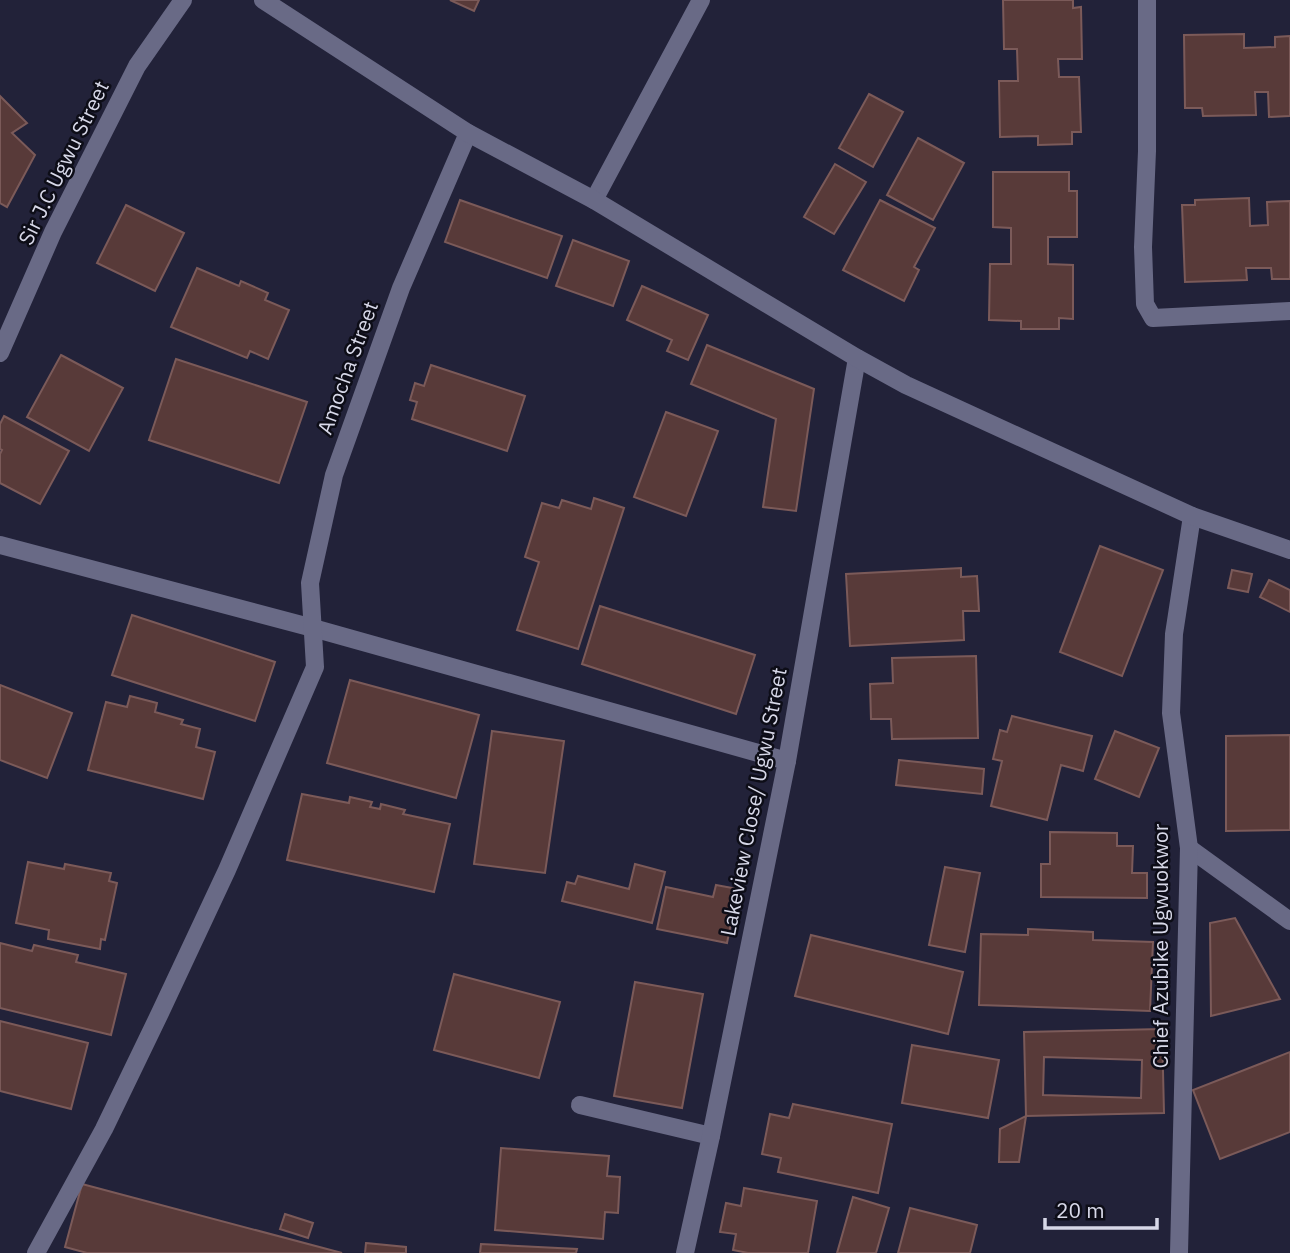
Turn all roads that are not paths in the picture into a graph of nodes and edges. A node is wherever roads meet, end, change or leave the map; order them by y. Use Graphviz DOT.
graph roads {
  1 [pos="183,0"];
  2 [pos="263,0"];
  3 [pos="701,0"];
  4 [pos="1147,0"];
  5 [pos="468,133"];
  6 [pos="594,200"];
  7 [pos="1290,311"];
  8 [pos="0,353"];
  9 [pos="857,358"];
  10 [pos="1192,516"];
  11 [pos="0,545"];
  12 [pos="1290,550"];
  13 [pos="313,628"];
  14 [pos="787,761"];
  15 [pos="1189,848"];
  16 [pos="1290,921"];
  17 [pos="580,1105"];
  18 [pos="710,1136"];
  19 [pos="36,1253"];
  20 [pos="685,1253"];
  21 [pos="1179,1253"];
  1 -- 8 [label="street, Sir J.C Ugwu Street"];
  2 -- 5 [label="street"];
  3 -- 6 [label="street"];
  4 -- 7 [label="street"];
  5 -- 6 [label="street"];
  5 -- 13 [label="street, Amocha Street"];
  6 -- 9 [label="street"];
  9 -- 10 [label="street"];
  9 -- 14 [label="street, Lakeview Close/ Ugwu Street"];
  10 -- 12 [label="street"];
  10 -- 15 [label="street, Chief Azubike Ugwuokwor"];
  11 -- 13 [label="street"];
  13 -- 14 [label="street"];
  13 -- 19 [label="street, Amocha Street"];
  14 -- 18 [label="street, Lakeview Close/ Ugwu Street"];
  15 -- 16 [label="street"];
  15 -- 21 [label="street, Chief Azubike Ugwuokwor"];
  17 -- 18 [label="street"];
  18 -- 20 [label="street, Lakeview Close/ Ugwu Street"];
}
